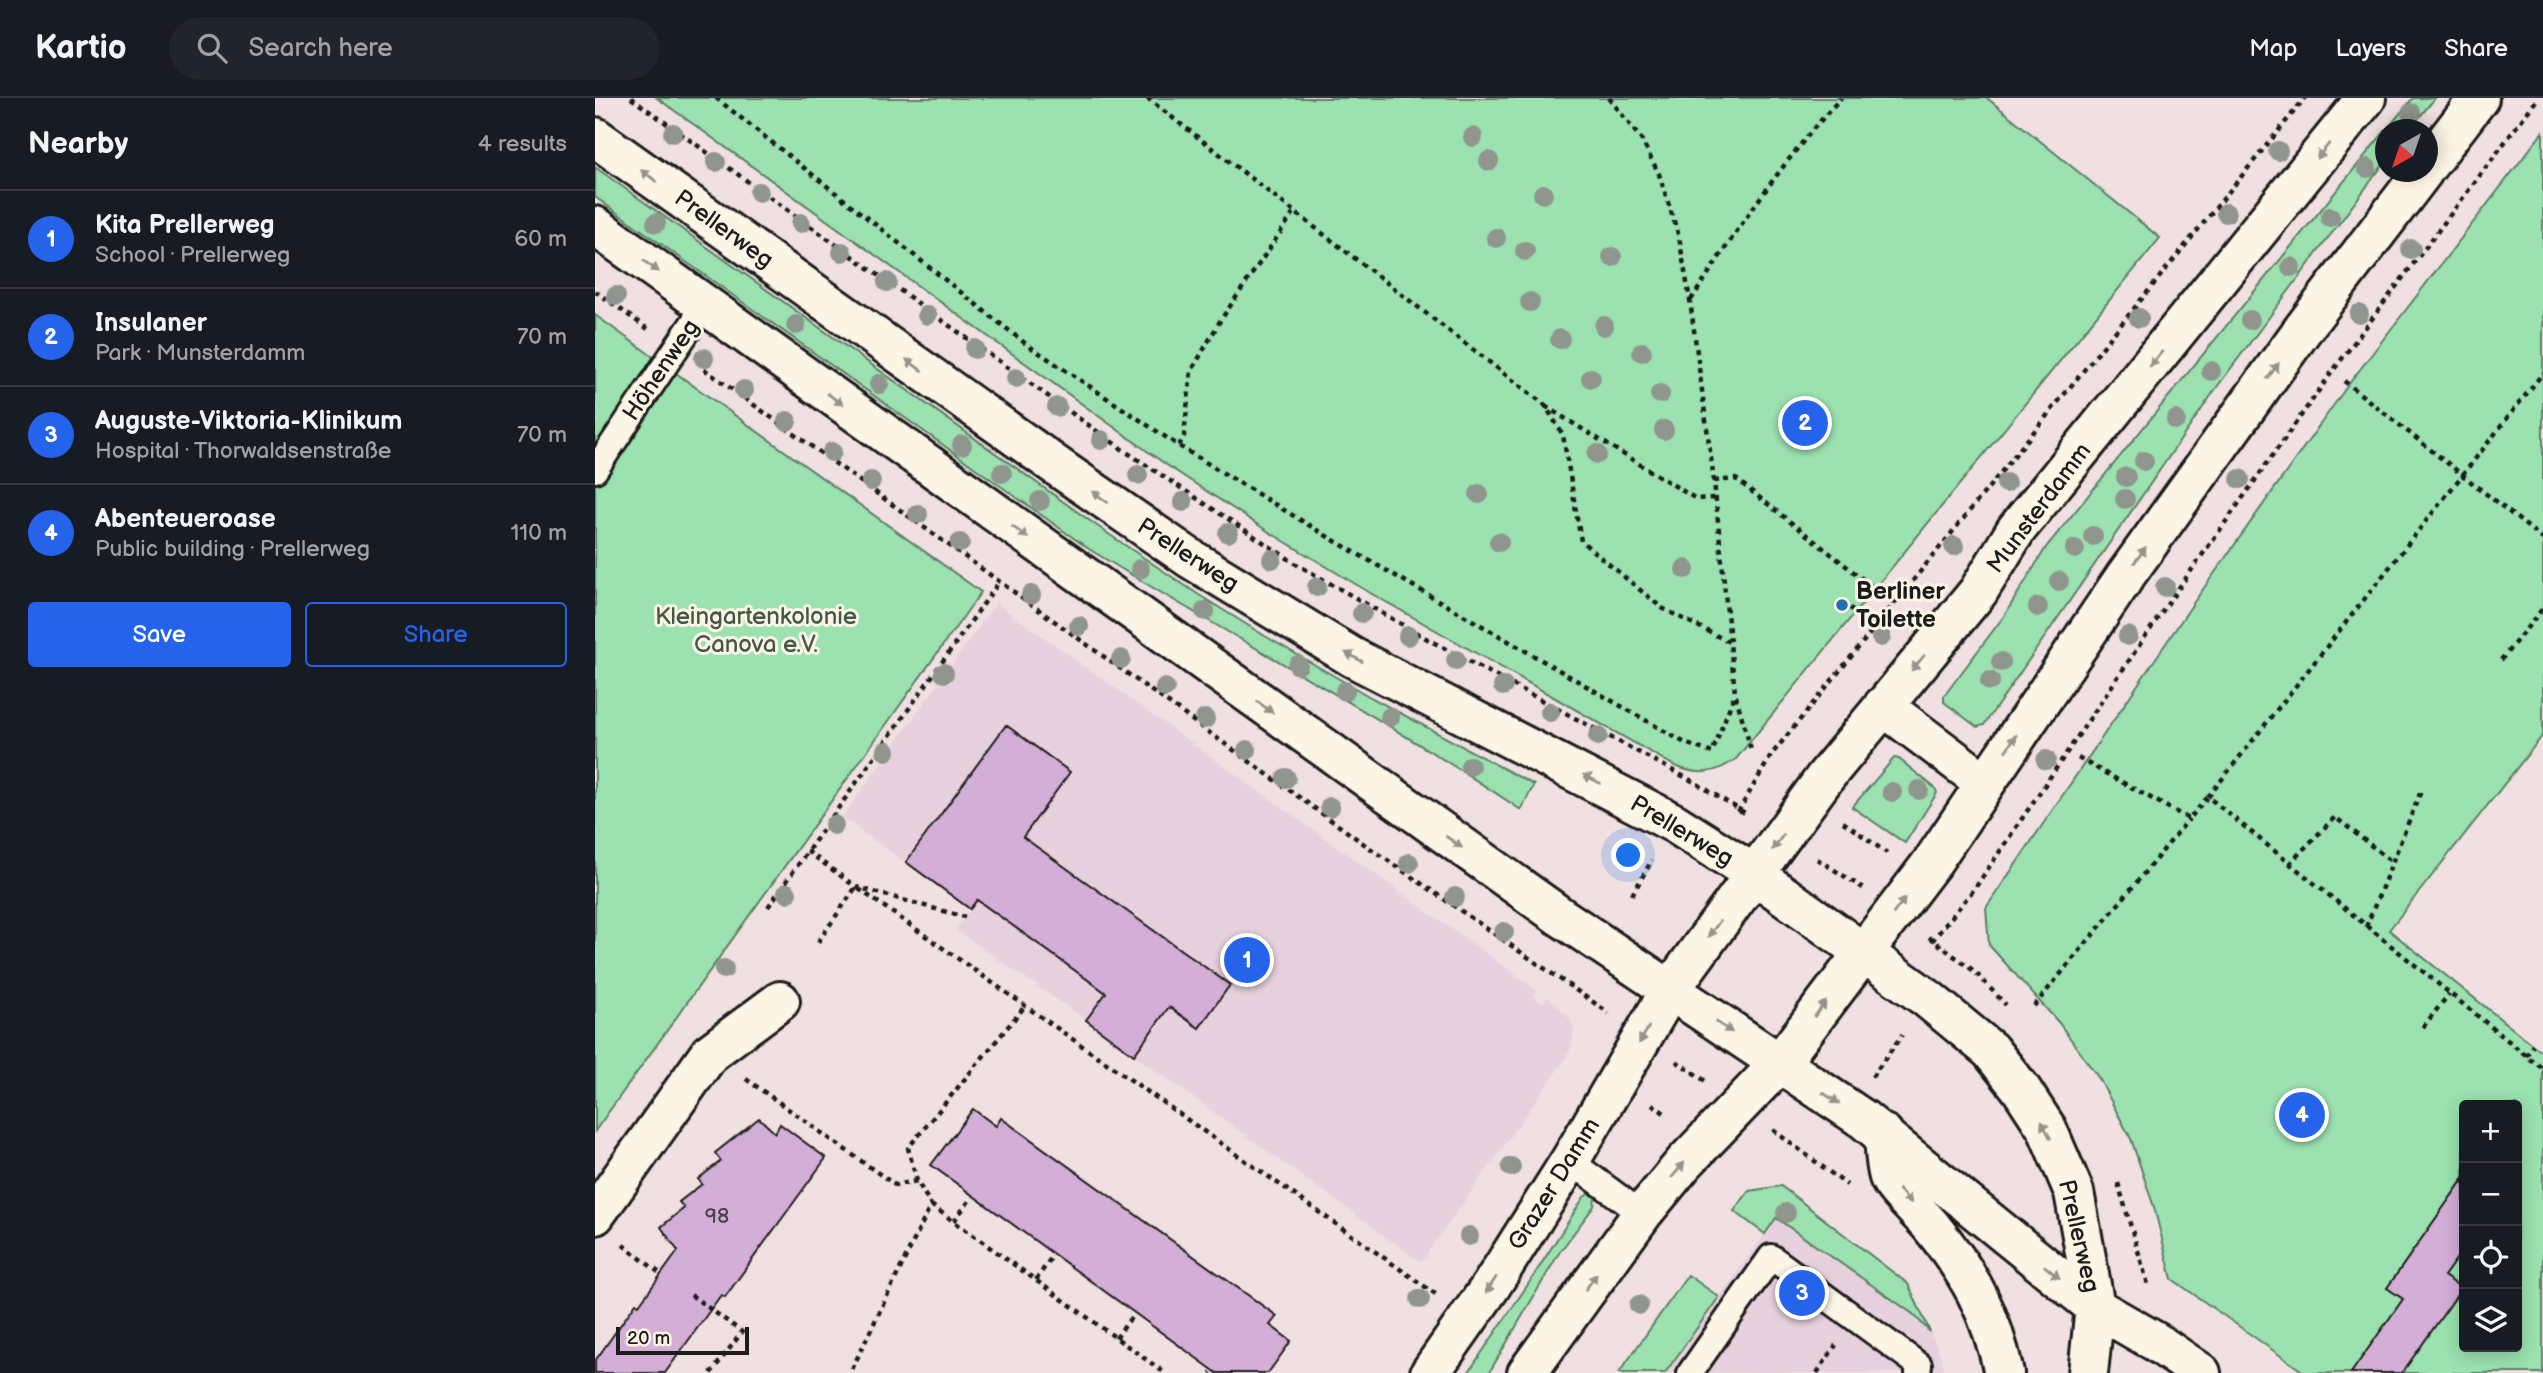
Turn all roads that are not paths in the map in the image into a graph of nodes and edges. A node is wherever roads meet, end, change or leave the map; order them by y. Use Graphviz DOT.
graph roads {
  1 [pos="2366,98"];
  2 [pos="2479,98"];
  3 [pos="595,137"];
  4 [pos="2438,152"];
  5 [pos="2415,182"];
  6 [pos="595,226"];
  7 [pos="705,305"];
  8 [pos="595,470"];
  9 [pos="1883,706"];
  10 [pos="1985,783"];
  11 [pos="1754,874"];
  12 [pos="1864,952"];
  13 [pos="1670,990"];
  14 [pos="781,1001"];
  15 [pos="1779,1063"];
  16 [pos="1884,1134"];
  17 [pos="1570,1161"];
  18 [pos="1642,1214"];
  19 [pos="595,1215"];
  20 [pos="2095,1307"];
  21 [pos="1430,1373"];
  22 [pos="1527,1373"];
  23 [pos="1690,1373"];
  24 [pos="1918,1373"];
  25 [pos="2004,1373"];
  26 [pos="2088,1373"];
  27 [pos="2201,1373"];
  1 -- 9 [label="main road, Munsterdamm, one-way"];
  2 -- 4 [label="main road"];
  11 -- 3 [label="main road, Prellerweg, one-way"];
  10 -- 5 [label="main road, one-way"];
  6 -- 7 [label="main road, Prellerweg, one-way"];
  7 -- 8 [label="lane, Höhenweg"];
  7 -- 13 [label="main road, Prellerweg, one-way"];
  9 -- 10 [label="main road"];
  9 -- 11 [label="main road, Munsterdamm, one-way"];
  12 -- 10 [label="main road, one-way"];
  11 -- 12 [label="main road, Prellerweg"];
  11 -- 13 [label="main road, Munsterdamm, one-way"];
  15 -- 12 [label="main road, one-way"];
  20 -- 12 [label="main road, Prellerweg, one-way"];
  13 -- 15 [label="main road, Prellerweg, one-way"];
  13 -- 17 [label="main road, Grazer Damm, one-way"];
  14 -- 19 [label="main road"];
  15 -- 16 [label="main road, Prellerweg, one-way"];
  18 -- 15 [label="main road, one-way"];
  16 -- 20 [label="main road, Prellerweg, one-way"];
  16 -- 25 [label="main road, one-way"];
  17 -- 18 [label="lane"];
  17 -- 21 [label="main road, Grazer Damm, one-way"];
  22 -- 18 [label="main road, one-way"];
  20 -- 26 [label="main road"];
  20 -- 27 [label="main road"];
  23 -- 24 [label="lane"];
}
